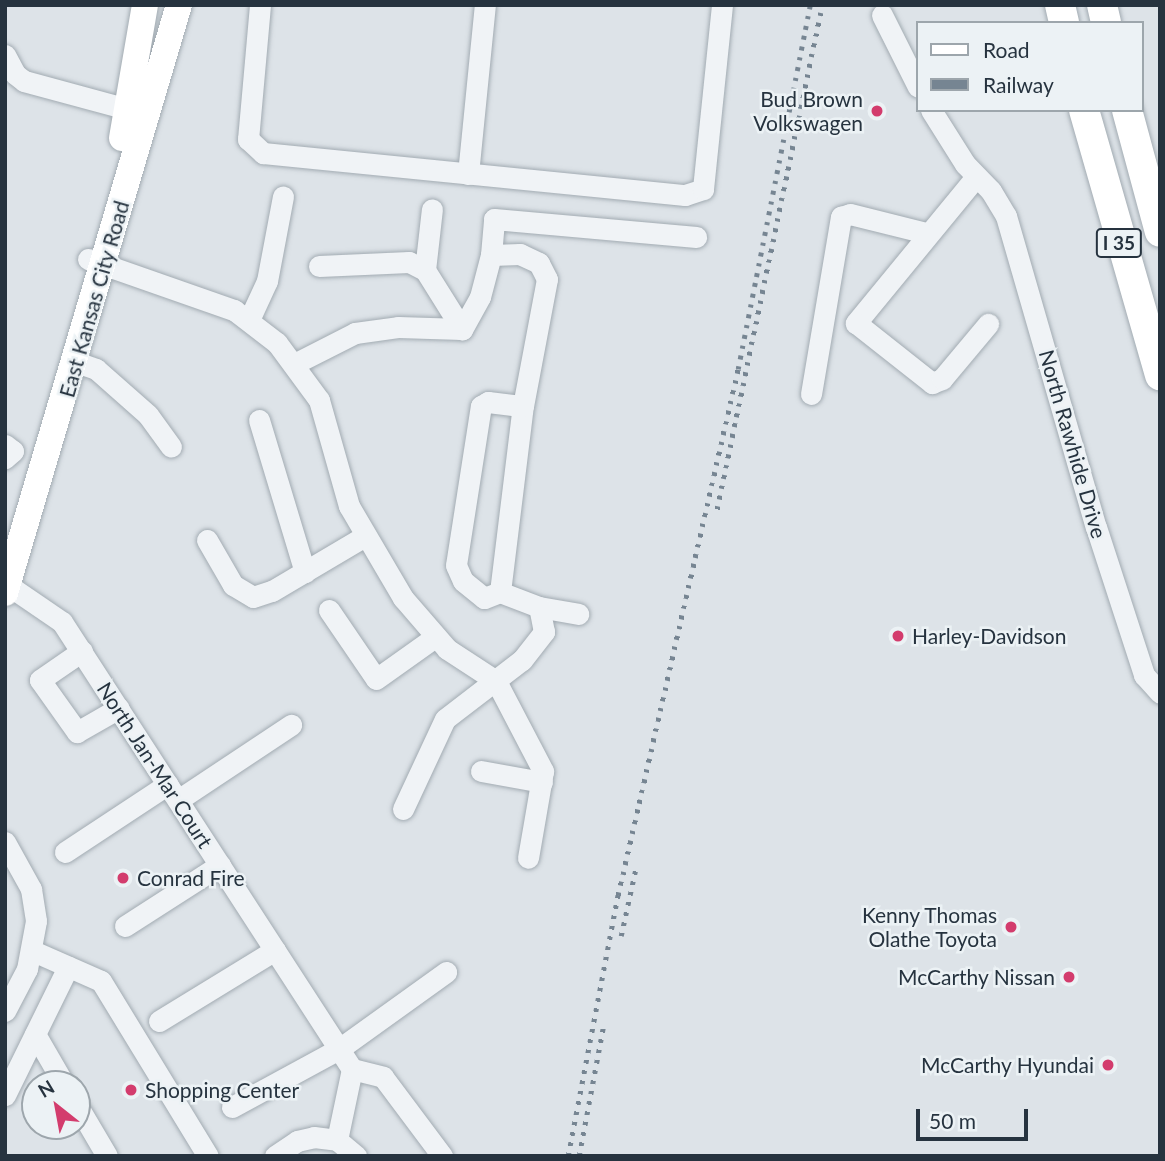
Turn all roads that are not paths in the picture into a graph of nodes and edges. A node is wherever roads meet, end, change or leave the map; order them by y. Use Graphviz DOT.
graph roads {
  1 [pos="145,5"];
  2 [pos="179,5"];
  3 [pos="260,5"];
  4 [pos="485,5"];
  5 [pos="722,5"];
  6 [pos="882,15"];
  7 [pos="5,55"];
  8 [pos="10,79"];
  9 [pos="916,83"];
  10 [pos="139,112"];
  11 [pos="932,112"];
  12 [pos="1085,112"];
  13 [pos="1128,112"];
  14 [pos="468,174"];
  15 [pos="983,184"];
  16 [pos="282,196"];
  17 [pos="432,209"];
  18 [pos="1160,232"];
  19 [pos="926,233"];
  20 [pos="696,237"];
  21 [pos="491,255"];
  22 [pos="96,262"];
  23 [pos="319,266"];
  24 [pos="425,270"];
  25 [pos="250,320"];
  26 [pos="856,323"];
  27 [pos="988,324"];
  28 [pos="462,329"];
  29 [pos="820,341"];
  30 [pos="76,362"];
  31 [pos="296,363"];
  32 [pos="1160,375"];
  33 [pos="811,394"];
  34 [pos="523,406"];
  35 [pos="259,420"];
  36 [pos="171,447"];
  37 [pos="14,453"];
  38 [pos="365,536"];
  39 [pos="5,537"];
  40 [pos="207,540"];
  41 [pos="304,572"];
  42 [pos="6,587"];
  43 [pos="500,592"];
  44 [pos="539,607"];
  45 [pos="329,610"];
  46 [pos="578,614"];
  47 [pos="435,637"];
  48 [pos="82,651"];
  49 [pos="496,681"];
  50 [pos="1160,693"];
  51 [pos="119,708"];
  52 [pos="292,725"];
  53 [pos="481,771"];
  54 [pos="542,782"];
  55 [pos="173,792"];
  56 [pos="402,809"];
  57 [pos="5,842"];
  58 [pos="65,852"];
  59 [pos="528,858"];
  60 [pos="220,864"];
  61 [pos="125,926"];
  62 [pos="275,950"];
  63 [pos="33,951"];
  64 [pos="68,967"];
  65 [pos="446,972"];
  66 [pos="5,1011"];
  67 [pos="159,1021"];
  68 [pos="34,1034"];
  69 [pos="339,1049"];
  70 [pos="352,1069"];
  71 [pos="56,1070"];
  72 [pos="5,1095"];
  73 [pos="232,1107"];
  74 [pos="91,1129"];
  75 [pos="338,1140"];
  76 [pos="107,1156"];
  77 [pos="208,1156"];
  78 [pos="275,1156"];
  79 [pos="356,1156"];
  80 [pos="442,1156"];
  1 -- 10 [label="main road, East Kansas City Road"];
  2 -- 10 [label="main road, East Kansas City Road"];
  3 -- 14 [label="street"];
  4 -- 14 [label="street"];
  5 -- 14 [label="street"];
  6 -- 9 [label="street"];
  7 -- 8 [label="street"];
  8 -- 10 [label="street"];
  10 -- 22 [label="main road, East Kansas City Road"];
  11 -- 15 [label="street, North Rawhide Drive"];
  12 -- 32 [label="highway, I 35"];
  13 -- 18 [label="highway, I 35"];
  15 -- 19 [label="street"];
  15 -- 50 [label="street, North Rawhide Drive"];
  16 -- 25 [label="street"];
  17 -- 24 [label="street"];
  19 -- 26 [label="street"];
  19 -- 29 [label="street"];
  20 -- 21 [label="street"];
  21 -- 28 [label="street"];
  21 -- 34 [label="street"];
  22 -- 25 [label="street"];
  22 -- 30 [label="main road, East Kansas City Road"];
  22 -- 37 [label="main road, East Kansas City Road"];
  23 -- 24 [label="street"];
  24 -- 28 [label="street"];
  25 -- 31 [label="street"];
  26 -- 27 [label="street"];
  26 -- 29 [label="street"];
  28 -- 31 [label="street"];
  29 -- 33 [label="street"];
  30 -- 36 [label="street"];
  30 -- 42 [label="main road, East Kansas City Road"];
  31 -- 38 [label="street"];
  34 -- 43 [label="street"];
  34 -- 43 [label="street"];
  35 -- 41 [label="street"];
  37 -- 39 [label="main road, East Kansas City Road"];
  38 -- 41 [label="street"];
  38 -- 47 [label="street"];
  40 -- 41 [label="street"];
  42 -- 48 [label="street, North Jan-Mar Court"];
  43 -- 44 [label="street"];
  44 -- 46 [label="street"];
  44 -- 49 [label="street"];
  45 -- 47 [label="street"];
  47 -- 49 [label="street"];
  48 -- 51 [label="street, North Jan-Mar Court"];
  48 -- 51 [label="street"];
  49 -- 54 [label="street"];
  49 -- 56 [label="street"];
  51 -- 55 [label="street, North Jan-Mar Court"];
  52 -- 55 [label="street"];
  53 -- 54 [label="street"];
  54 -- 59 [label="street"];
  55 -- 58 [label="street"];
  55 -- 60 [label="street, North Jan-Mar Court"];
  57 -- 63 [label="street"];
  60 -- 61 [label="street"];
  60 -- 62 [label="street, North Jan-Mar Court"];
  62 -- 67 [label="street"];
  62 -- 69 [label="street, North Jan-Mar Court"];
  63 -- 64 [label="street"];
  63 -- 66 [label="street"];
  64 -- 68 [label="street"];
  64 -- 77 [label="street"];
  65 -- 69 [label="street"];
  68 -- 71 [label="street"];
  68 -- 72 [label="street"];
  69 -- 70 [label="street, North Jan-Mar Court"];
  69 -- 73 [label="street"];
  70 -- 75 [label="street"];
  70 -- 80 [label="street"];
  74 -- 76 [label="street"];
  75 -- 78 [label="street"];
  75 -- 79 [label="street"];
}
